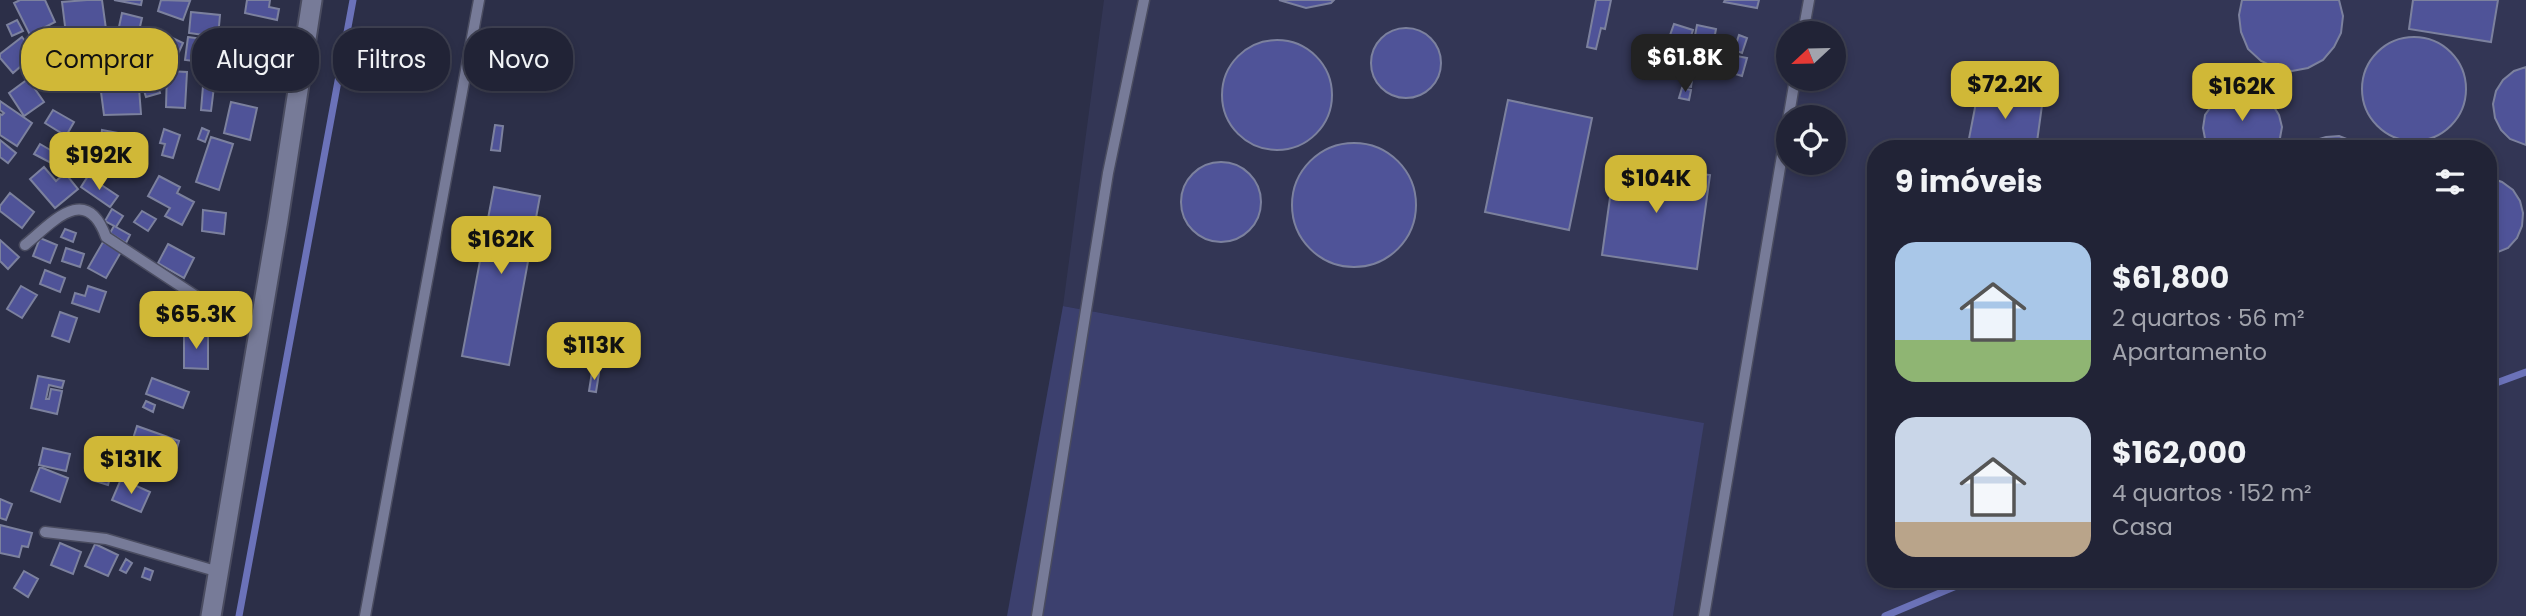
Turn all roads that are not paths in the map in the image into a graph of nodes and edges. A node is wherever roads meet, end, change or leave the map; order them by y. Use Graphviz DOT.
graph roads {
  1 [pos="312,0"];
  2 [pos="479,0"];
  3 [pos="1144,0"];
  4 [pos="1810,0"];
  5 [pos="1806,21"];
  6 [pos="1793,91"];
  7 [pos="25,245"];
  8 [pos="259,323"];
  9 [pos="45,532"];
  10 [pos="220,573"];
  11 [pos="211,616"];
  12 [pos="365,616"];
  13 [pos="1037,616"];
  14 [pos="1704,616"];
  1 -- 8 [label="street"];
  2 -- 12 [label="lane"];
  3 -- 13 [label="lane"];
  4 -- 5 [label="lane"];
  6 -- 14 [label="lane"];
  7 -- 8 [label="lane"];
  8 -- 10 [label="street"];
  9 -- 10 [label="lane"];
  10 -- 11 [label="street"];
}
